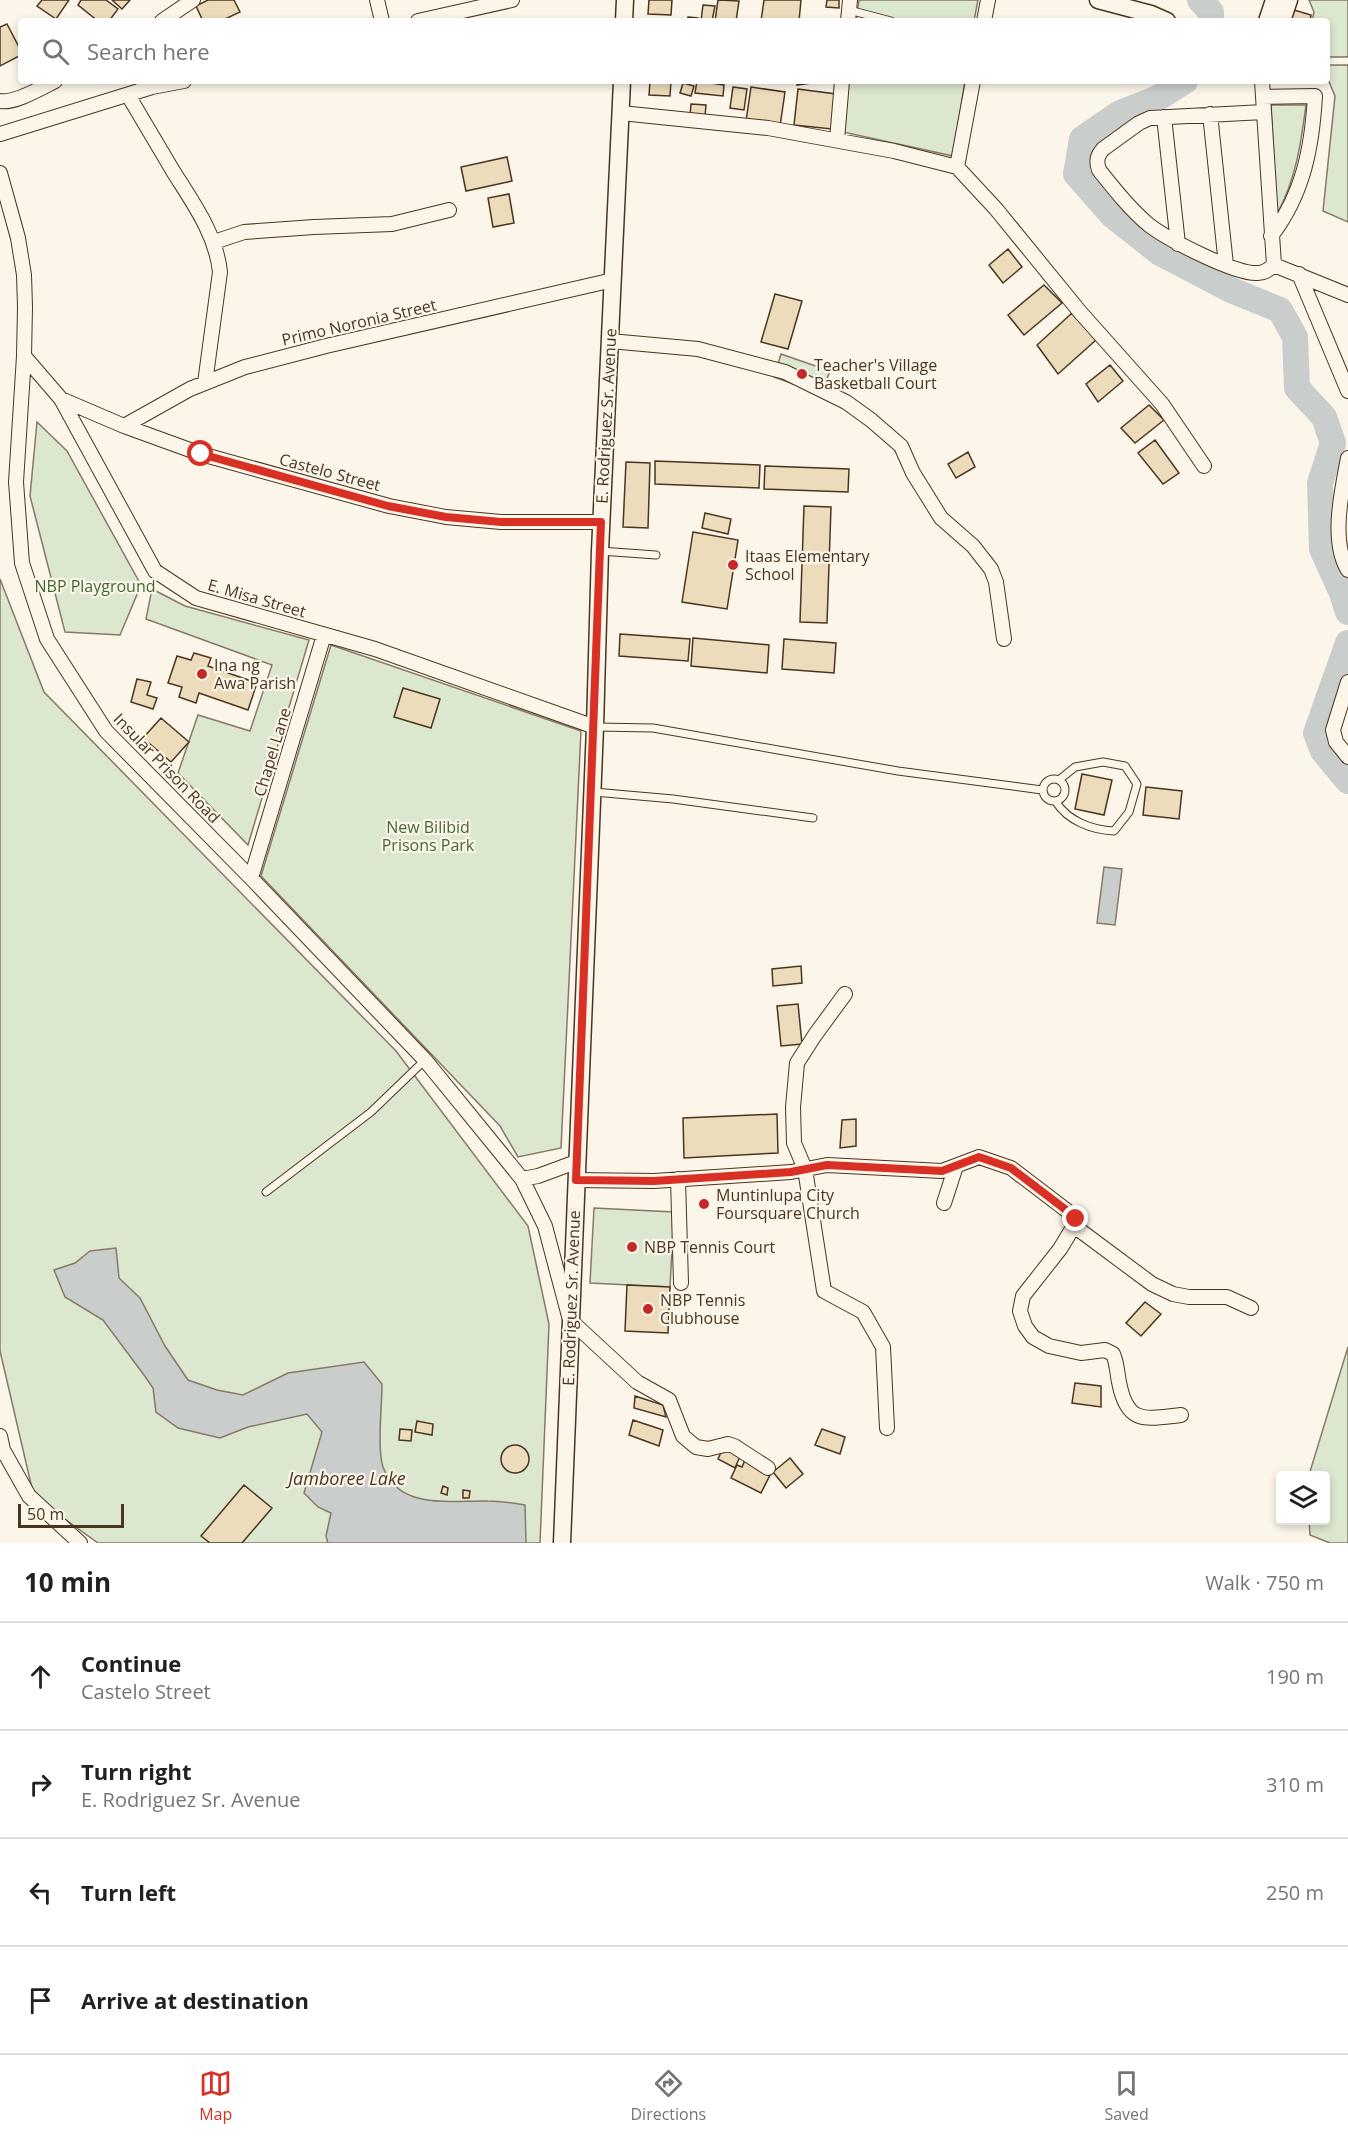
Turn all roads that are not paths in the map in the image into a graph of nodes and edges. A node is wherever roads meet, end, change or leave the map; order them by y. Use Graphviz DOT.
graph roads {
  1 [pos="193,0"];
  2 [pos="377,0"];
  3 [pos="512,0"];
  4 [pos="625,0"];
  5 [pos="988,0"];
  6 [pos="1098,0"];
  7 [pos="1274,0"];
  8 [pos="1289,0"];
  9 [pos="849,10"];
  10 [pos="166,18"];
  11 [pos="381,18"];
  12 [pos="431,18"];
  13 [pos="624,18"];
  14 [pos="880,18"];
  15 [pos="985,18"];
  16 [pos="1160,18"];
  17 [pos="1268,18"];
  18 [pos="1283,18"];
  19 [pos="1330,61"];
  20 [pos="1348,61"];
  21 [pos="49,84"];
  22 [pos="172,84"];
  23 [pos="622,84"];
  24 [pos="842,84"];
  25 [pos="972,84"];
  26 [pos="1262,84"];
  27 [pos="128,95"];
  28 [pos="1263,97"];
  29 [pos="0,100"];
  30 [pos="1264,112"];
  31 [pos="621,113"];
  32 [pos="1210,114"];
  33 [pos="1164,117"];
  34 [pos="0,134"];
  35 [pos="837,140"];
  36 [pos="957,166"];
  37 [pos="0,173"];
  38 [pos="449,210"];
  39 [pos="1271,236"];
  40 [pos="214,242"];
  41 [pos="1178,244"];
  42 [pos="1226,265"];
  43 [pos="1274,265"];
  44 [pos="1299,274"];
  45 [pos="613,280"];
  46 [pos="1348,295"];
  47 [pos="610,341"];
  48 [pos="24,356"];
  49 [pos="205,383"];
  50 [pos="1348,391"];
  51 [pos="61,399"];
  52 [pos="124,426"];
  53 [pos="1348,458"];
  54 [pos="1204,466"];
  55 [pos="601,522"];
  56 [pos="600,550"];
  57 [pos="656,555"];
  58 [pos="1348,570"];
  59 [pos="324,634"];
  60 [pos="1004,639"];
  61 [pos="1348,682"];
  62 [pos="595,727"];
  63 [pos="1348,757"];
  64 [pos="1059,780"];
  65 [pos="1042,790"];
  66 [pos="591,792"];
  67 [pos="1056,802"];
  68 [pos="813,818"];
  69 [pos="251,878"];
  70 [pos="845,994"];
  71 [pos="424,1060"];
  72 [pos="576,1162"];
  73 [pos="956,1166"];
  74 [pos="805,1169"];
  75 [pos="522,1179"];
  76 [pos="678,1179"];
  77 [pos="576,1180"];
  78 [pos="266,1192"];
  79 [pos="944,1203"];
  80 [pos="1074,1226"];
  81 [pos="681,1283"];
  82 [pos="1251,1308"];
  83 [pos="570,1320"];
  84 [pos="1181,1415"];
  85 [pos="887,1428"];
  86 [pos="0,1436"];
  87 [pos="2,1450"];
  88 [pos="768,1468"];
  89 [pos="80,1543"];
  90 [pos="562,1543"];
  1 -- 10 [label="street"];
  2 -- 11 [label="street"];
  3 -- 12 [label="street"];
  4 -- 13 [label="street"];
  5 -- 15 [label="street"];
  6 -- 16 [label="street"];
  7 -- 17 [label="street"];
  8 -- 18 [label="street"];
  9 -- 14 [label="lane"];
  19 -- 20 [label="lane"];
  21 -- 29 [label="street"];
  22 -- 27 [label="street"];
  23 -- 31 [label="street, E. Rodriguez Sr. Avenue"];
  24 -- 35 [label="street"];
  25 -- 36 [label="street"];
  26 -- 28 [label="street"];
  27 -- 34 [label="street"];
  27 -- 40 [label="street"];
  28 -- 30 [label="street"];
  28 -- 39 [label="street"];
  30 -- 32 [label="street"];
  30 -- 39 [label="street"];
  31 -- 35 [label="street"];
  31 -- 45 [label="street, E. Rodriguez Sr. Avenue"];
  32 -- 33 [label="street"];
  32 -- 42 [label="street"];
  33 -- 41 [label="street"];
  33 -- 41 [label="street"];
  35 -- 36 [label="street"];
  36 -- 54 [label="street"];
  37 -- 48 [label="street, Insular Prison Road"];
  38 -- 40 [label="street"];
  39 -- 43 [label="street"];
  40 -- 49 [label="street"];
  41 -- 42 [label="street"];
  42 -- 43 [label="street"];
  43 -- 44 [label="street"];
  44 -- 46 [label="street"];
  44 -- 50 [label="street"];
  45 -- 47 [label="street, E. Rodriguez Sr. Avenue"];
  45 -- 49 [label="street, Primo Noronia Street"];
  47 -- 55 [label="street, E. Rodriguez Sr. Avenue"];
  47 -- 60 [label="street"];
  48 -- 51 [label="street, E. Misa Street"];
  48 -- 69 [label="street, Insular Prison Road"];
  49 -- 52 [label="street, Primo Noronia Street"];
  51 -- 52 [label="street, Castelo Street"];
  51 -- 59 [label="street, E. Misa Street"];
  52 -- 55 [label="street, Castelo Street"];
  53 -- 58 [label="street"];
  55 -- 56 [label="street, E. Rodriguez Sr. Avenue"];
  56 -- 57 [label="lane"];
  56 -- 62 [label="street, E. Rodriguez Sr. Avenue"];
  59 -- 62 [label="street, E. Misa Street"];
  59 -- 69 [label="street, Chapel Lane"];
  61 -- 63 [label="street"];
  62 -- 65 [label="lane"];
  62 -- 66 [label="street, E. Rodriguez Sr. Avenue"];
  64 -- 65 [label="lane"];
  64 -- 67 [label="lane"];
  64 -- 67 [label="lane"];
  65 -- 67 [label="lane"];
  66 -- 68 [label="lane"];
  66 -- 72 [label="street, E. Rodriguez Sr. Avenue"];
  69 -- 71 [label="street, Insular Prison Road"];
  70 -- 74 [label="street"];
  71 -- 75 [label="street, Insular Prison Road"];
  71 -- 78 [label="lane"];
  72 -- 75 [label="street"];
  72 -- 77 [label="street, E. Rodriguez Sr. Avenue"];
  73 -- 74 [label="street"];
  73 -- 79 [label="street"];
  73 -- 80 [label="street"];
  74 -- 76 [label="street"];
  74 -- 85 [label="street"];
  75 -- 83 [label="street, Insular Prison Road"];
  76 -- 77 [label="street"];
  76 -- 81 [label="street"];
  77 -- 83 [label="street, E. Rodriguez Sr. Avenue"];
  80 -- 82 [label="street"];
  80 -- 84 [label="street"];
  83 -- 88 [label="street"];
  83 -- 90 [label="street, E. Rodriguez Sr. Avenue"];
  86 -- 87 [label="street"];
  87 -- 89 [label="street"];
}
